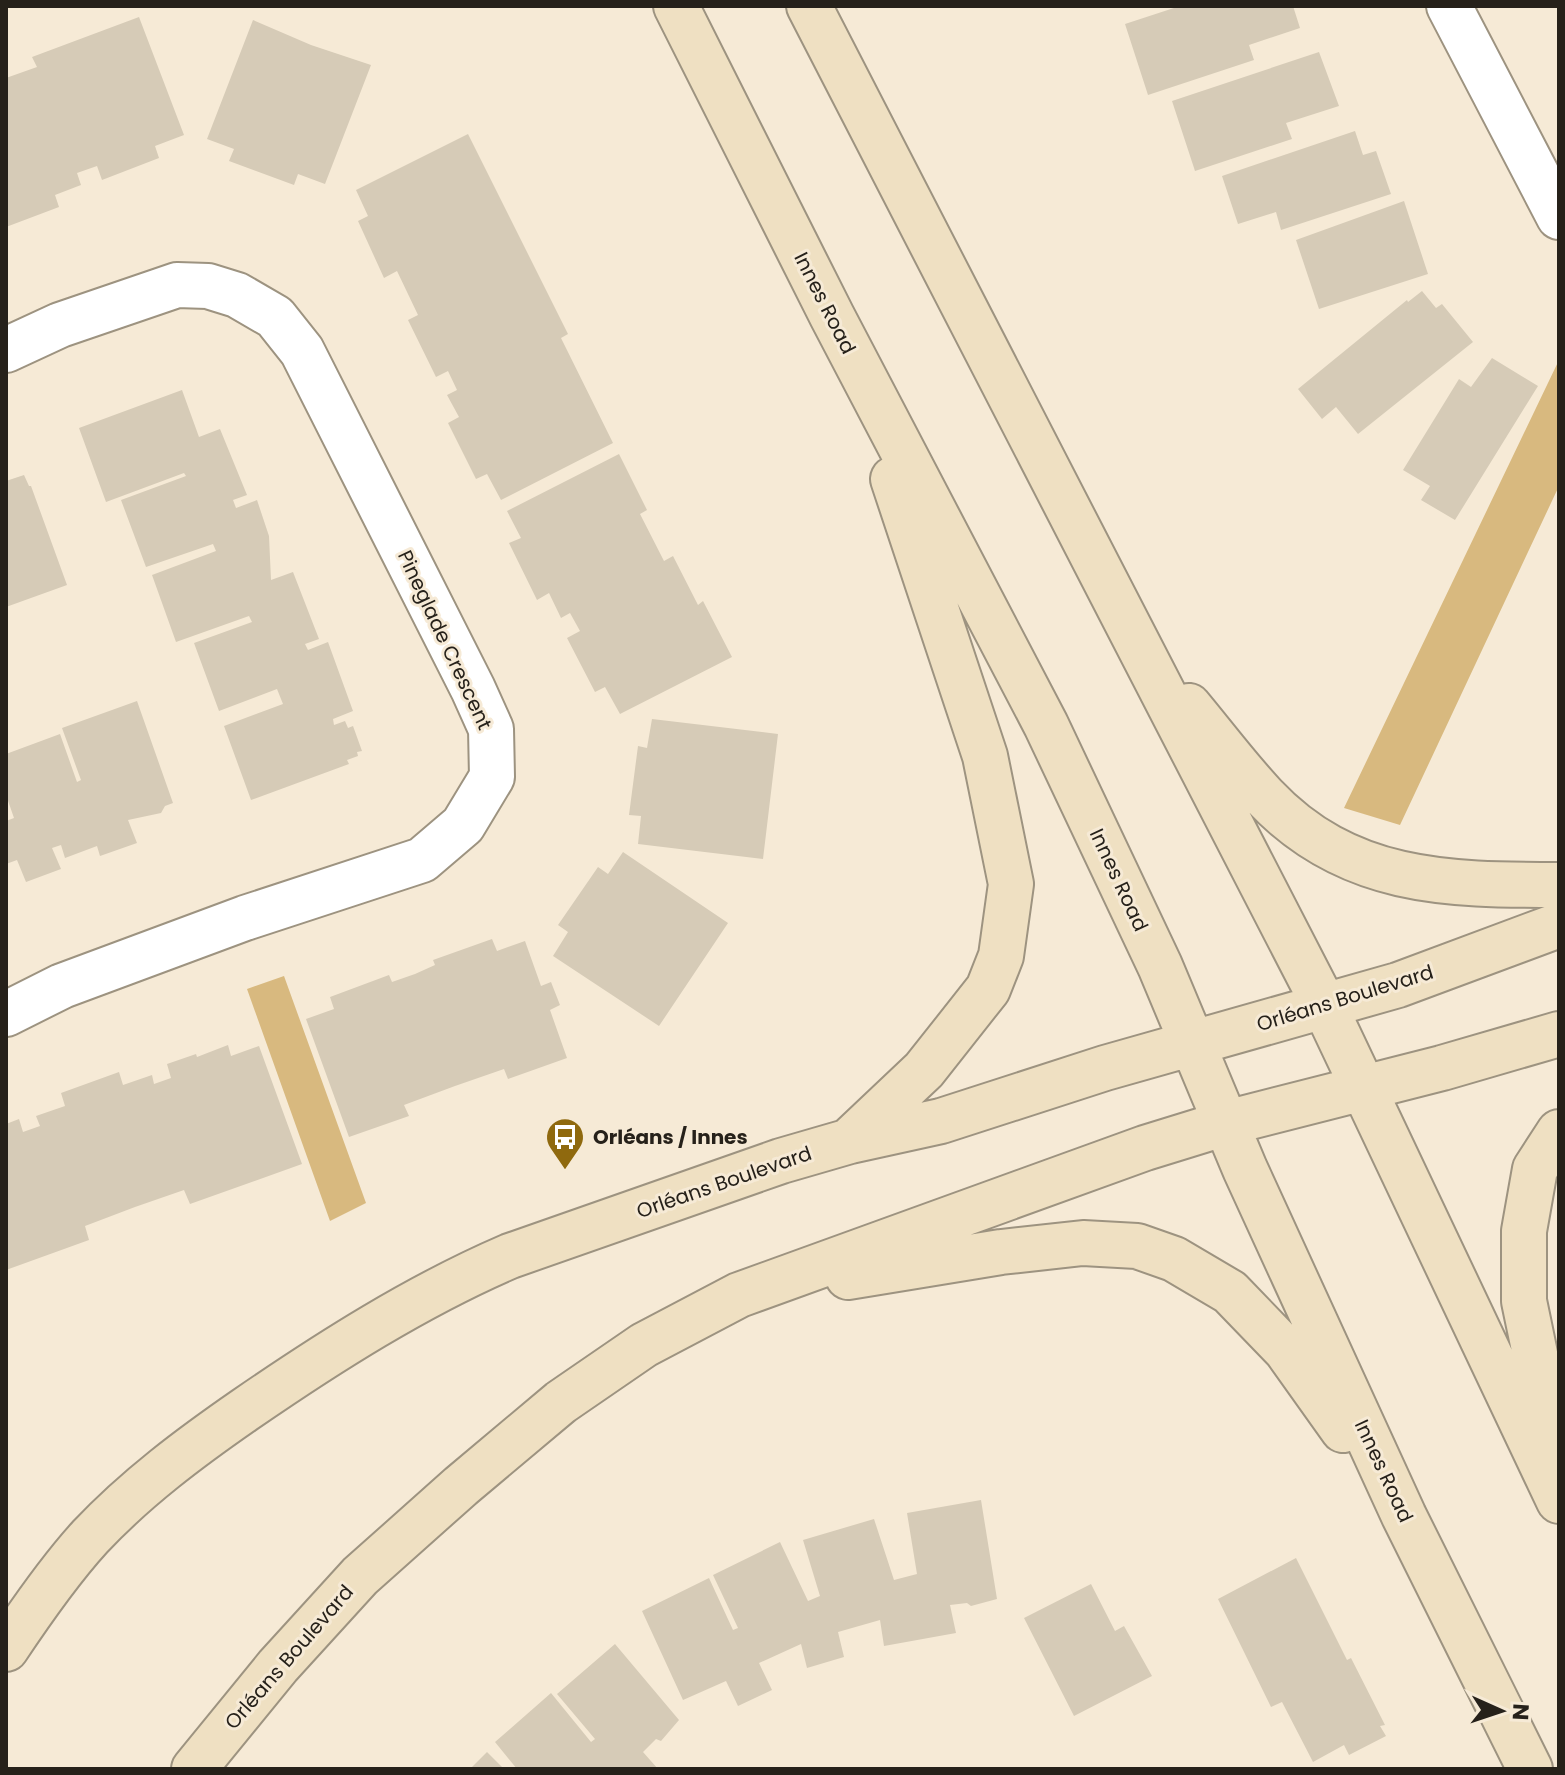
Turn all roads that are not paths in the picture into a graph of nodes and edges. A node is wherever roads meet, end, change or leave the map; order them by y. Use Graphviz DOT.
graph roads {
  1 [pos="676,6"];
  2 [pos="809,6"];
  3 [pos="1449,6"];
  4 [pos="1559,217"];
  5 [pos="832,316"];
  6 [pos="6,350"];
  7 [pos="1134,639"];
  8 [pos="1559,885"];
  9 [pos="1559,925"];
  10 [pos="1325,1007"];
  11 [pos="6,1014"];
  12 [pos="1559,1034"];
  13 [pos="1194,1041"];
  14 [pos="1362,1089"];
  15 [pos="1226,1123"];
  16 [pos="1559,1132"];
  17 [pos="850,1141"];
  18 [pos="739,1295"];
  19 [pos="1559,1431"];
  20 [pos="1559,1501"];
  21 [pos="1404,1516"];
  22 [pos="6,1649"];
  23 [pos="194,1769"];
  24 [pos="1530,1769"];
  1 -- 5 [label="main road, Innes Road"];
  2 -- 7 [label="main road"];
  3 -- 4 [label="street"];
  5 -- 13 [label="main road, Innes Road"];
  5 -- 17 [label="main road"];
  6 -- 11 [label="street, Pineglade Crescent"];
  7 -- 8 [label="main road"];
  7 -- 10 [label="main road"];
  9 -- 10 [label="main road, Orléans Boulevard"];
  10 -- 13 [label="main road, Orléans Boulevard"];
  10 -- 14 [label="main road"];
  12 -- 14 [label="main road, Orléans Boulevard"];
  13 -- 15 [label="main road, Innes Road"];
  13 -- 17 [label="main road, Orléans Boulevard"];
  14 -- 15 [label="main road, Orléans Boulevard"];
  14 -- 20 [label="main road"];
  15 -- 18 [label="main road, Orléans Boulevard"];
  15 -- 21 [label="main road, Innes Road"];
  16 -- 19 [label="main road"];
  17 -- 22 [label="main road, Orléans Boulevard"];
  18 -- 21 [label="main road"];
  18 -- 23 [label="main road, Orléans Boulevard"];
  21 -- 24 [label="main road, Innes Road"];
}
